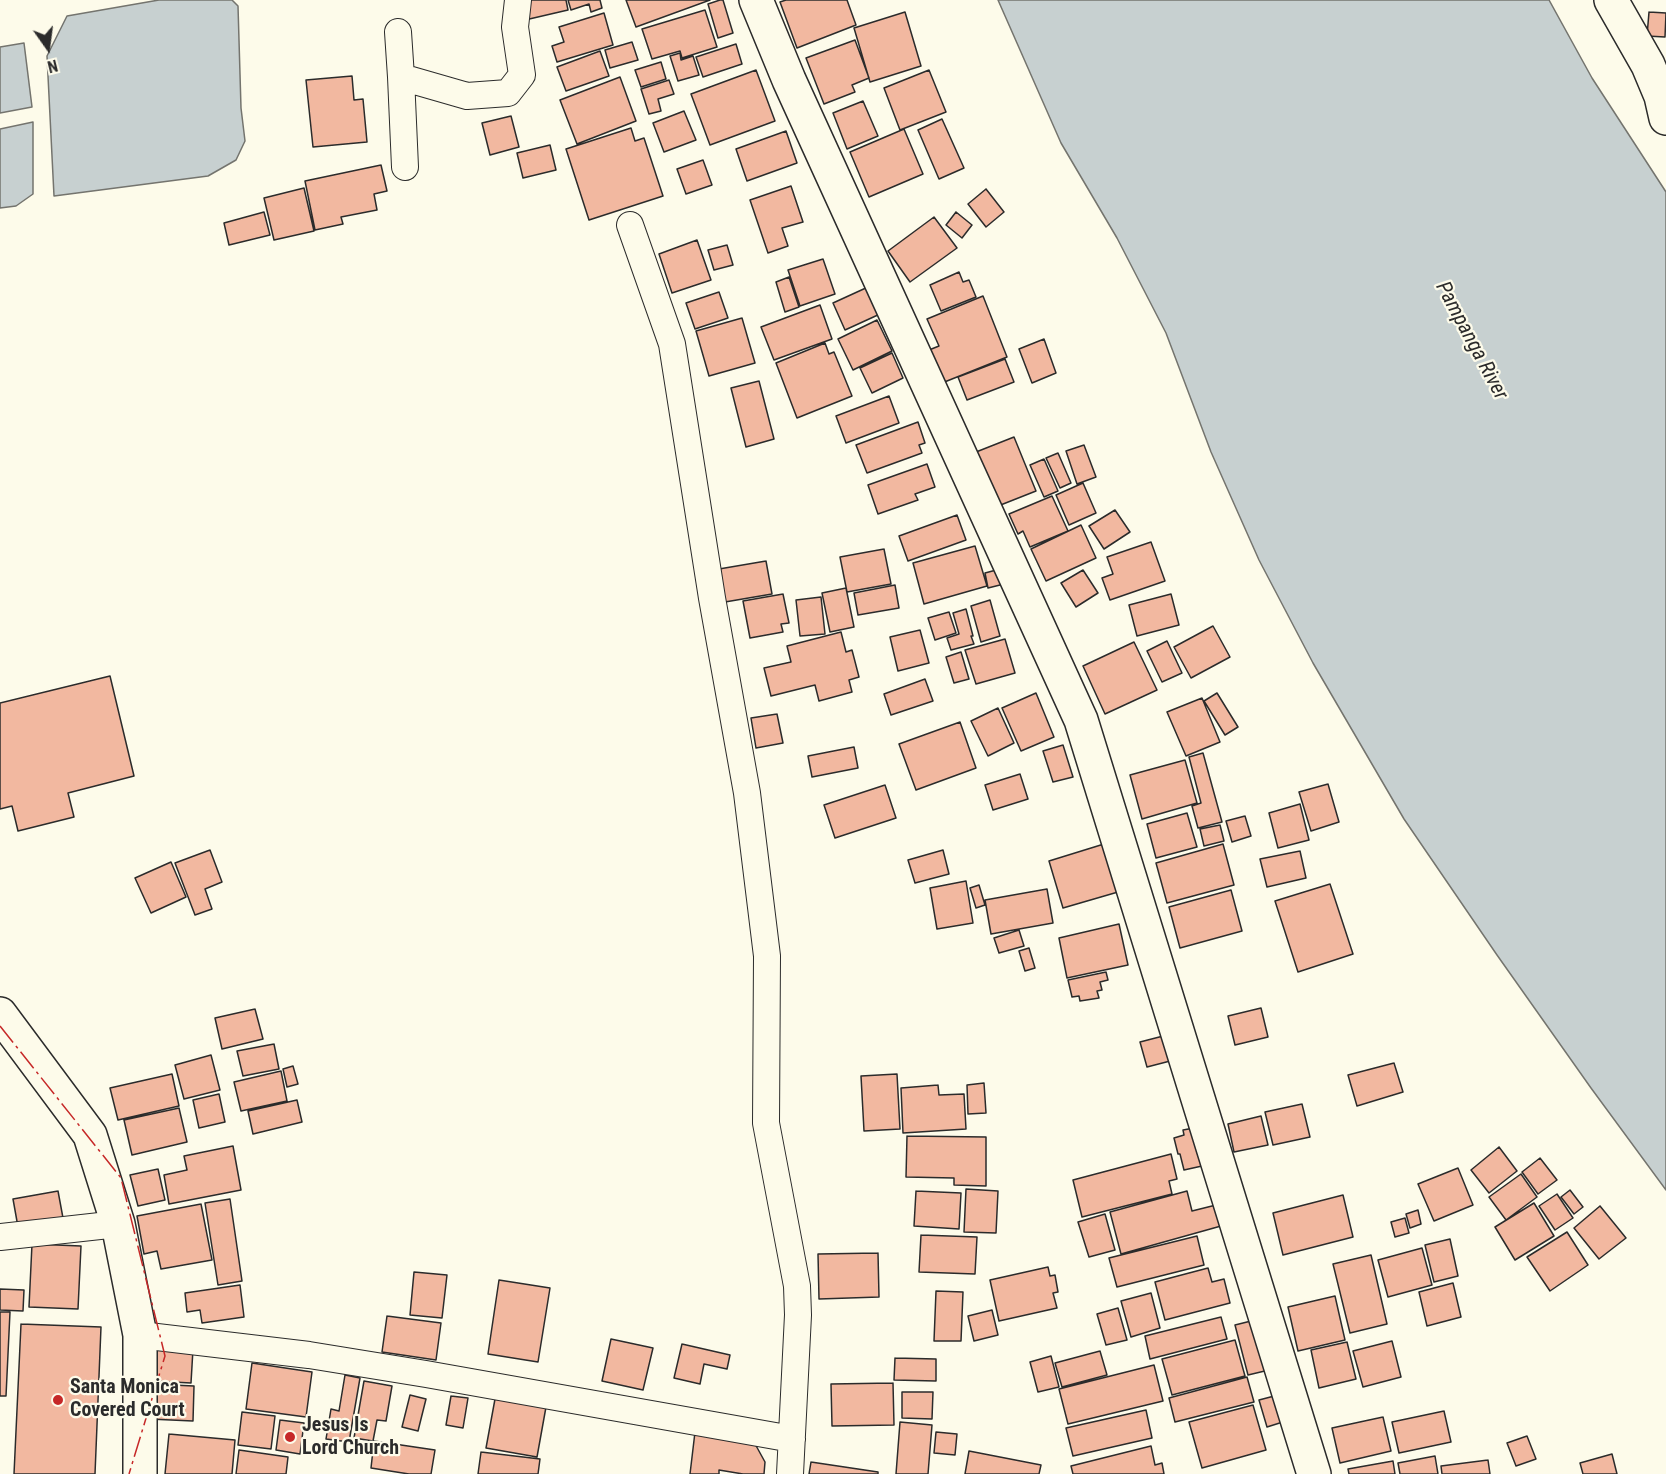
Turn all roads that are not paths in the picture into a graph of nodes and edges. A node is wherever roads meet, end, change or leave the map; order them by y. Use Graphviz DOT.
graph roads {
  1 [pos="518,0"];
  2 [pos="756,0"];
  3 [pos="1611,0"];
  4 [pos="398,32"];
  5 [pos="401,77"];
  6 [pos="1666,118"];
  7 [pos="405,167"];
  8 [pos="630,225"];
  9 [pos="0,1014"];
  10 [pos="118,1224"];
  11 [pos="0,1237"];
  12 [pos="140,1335"];
  13 [pos="792,1439"];
  14 [pos="140,1474"];
  15 [pos="790,1474"];
  16 [pos="1314,1474"];
  1 -- 5 [label="street"];
  2 -- 16 [label="main road"];
  3 -- 6 [label="main road"];
  4 -- 5 [label="street"];
  5 -- 7 [label="street"];
  8 -- 13 [label="street"];
  9 -- 10 [label="main road"];
  10 -- 11 [label="street"];
  10 -- 12 [label="main road"];
  12 -- 13 [label="street"];
  12 -- 14 [label="main road"];
  13 -- 15 [label="street"];
}
